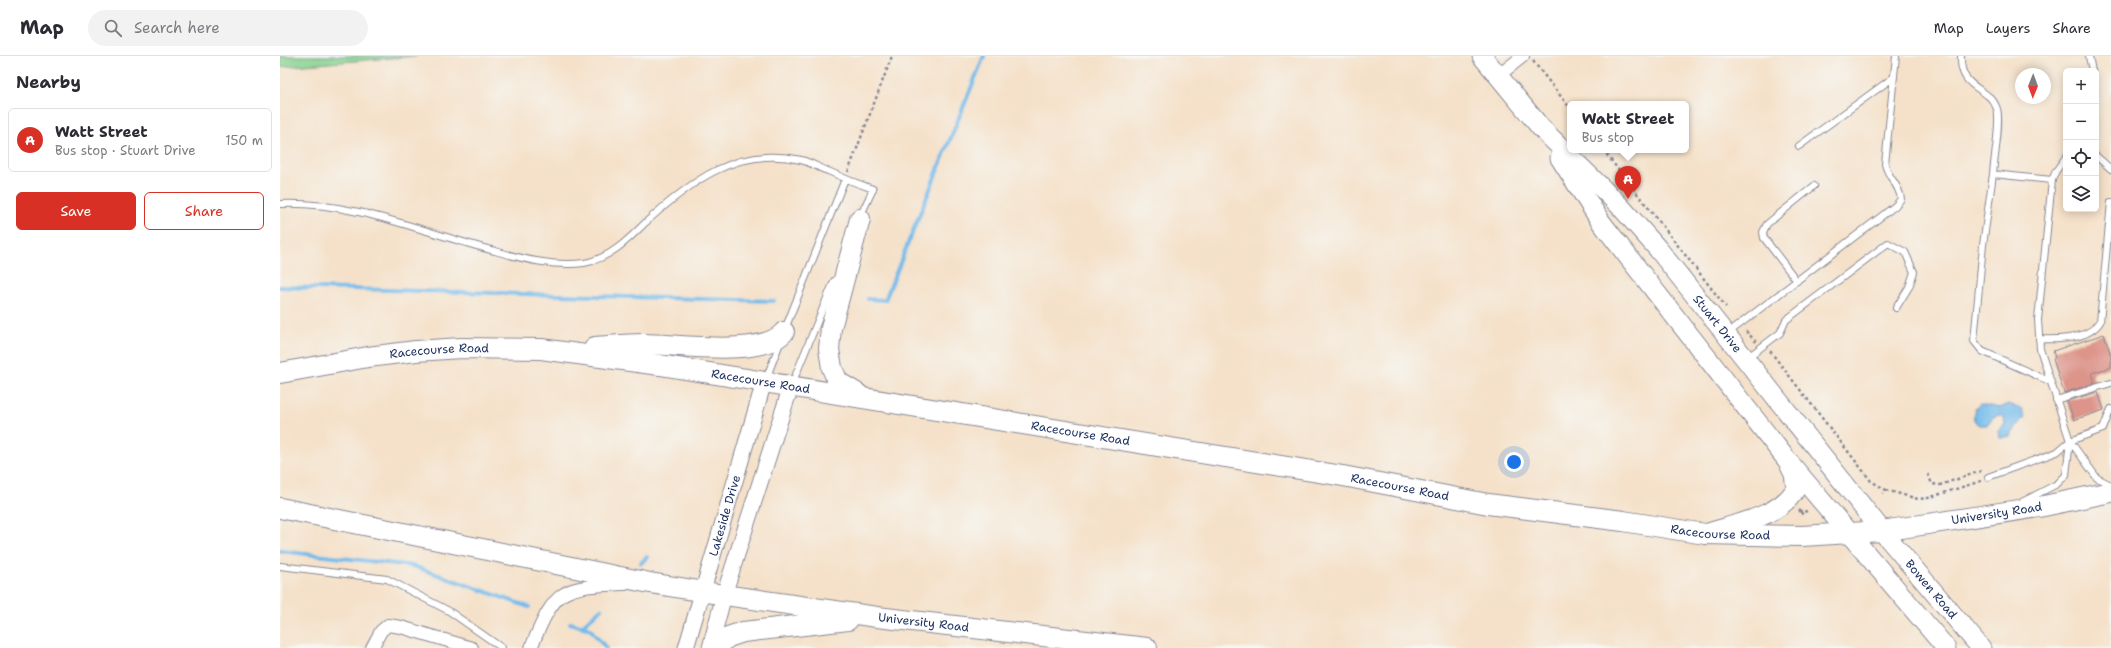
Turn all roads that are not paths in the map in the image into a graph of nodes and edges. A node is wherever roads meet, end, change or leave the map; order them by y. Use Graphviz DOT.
graph roads {
  1 [pos="1482,56"];
  2 [pos="1523,56"];
  3 [pos="1896,56"];
  4 [pos="1961,56"];
  5 [pos="2089,56"];
  6 [pos="2091,68"];
  7 [pos="1498,76"];
  8 [pos="1894,77"];
  9 [pos="1541,128"];
  10 [pos="1799,146"];
  11 [pos="2099,159"];
  12 [pos="2063,161"];
  13 [pos="2111,169"];
  14 [pos="1993,174"];
  15 [pos="845,179"];
  16 [pos="2052,180"];
  17 [pos="1814,186"];
  18 [pos="2111,202"];
  19 [pos="280,204"];
  20 [pos="860,219"];
  21 [pos="839,269"];
  22 [pos="836,276"];
  23 [pos="1797,280"];
  24 [pos="1896,308"];
  25 [pos="784,332"];
  26 [pos="1726,334"];
  27 [pos="2039,339"];
  28 [pos="541,349"];
  29 [pos="1746,359"];
  30 [pos="280,373"];
  31 [pos="2049,381"];
  32 [pos="764,382"];
  33 [pos="2111,382"];
  34 [pos="791,386"];
  35 [pos="864,398"];
  36 [pos="2056,400"];
  37 [pos="2111,409"];
  38 [pos="2070,441"];
  39 [pos="1787,460"];
  40 [pos="1988,477"];
  41 [pos="2111,485"];
  42 [pos="2111,492"];
  43 [pos="280,508"];
  44 [pos="1998,514"];
  45 [pos="1882,531"];
  46 [pos="1705,534"];
  47 [pos="1849,534"];
  48 [pos="280,566"];
  49 [pos="650,583"];
  50 [pos="701,591"];
  51 [pos="724,595"];
  52 [pos="877,617"];
  53 [pos="372,648"];
  54 [pos="472,648"];
  55 [pos="502,648"];
  56 [pos="531,648"];
  57 [pos="686,648"];
  58 [pos="710,648"];
  59 [pos="716,648"];
  60 [pos="1147,648"];
  61 [pos="1946,648"];
  62 [pos="1981,648"];
  1 -- 7 [label="main road, Stuart Drive"];
  2 -- 7 [label="street"];
  3 -- 8 [label="lane"];
  4 -- 14 [label="lane"];
  5 -- 6 [label="lane"];
  7 -- 9 [label="main road, Stuart Drive"];
  8 -- 10 [label="lane"];
  8 -- 23 [label="lane"];
  9 -- 26 [label="main road, Stuart Drive"];
  9 -- 39 [label="main road, Stuart Drive"];
  11 -- 13 [label="lane"];
  12 -- 16 [label="lane"];
  14 -- 16 [label="lane"];
  14 -- 31 [label="lane"];
  15 -- 19 [label="lane"];
  15 -- 20 [label="lane"];
  15 -- 25 [label="lane"];
  16 -- 27 [label="lane"];
  17 -- 23 [label="lane"];
  18 -- 27 [label="lane"];
  20 -- 21 [label="lane"];
  20 -- 35 [label="highway"];
  22 -- 34 [label="lane"];
  23 -- 26 [label="lane"];
  24 -- 29 [label="lane"];
  25 -- 28 [label="highway"];
  25 -- 32 [label="lane"];
  26 -- 29 [label="main road, Stuart Drive"];
  27 -- 31 [label="lane"];
  28 -- 30 [label="highway, Racecourse Road"];
  28 -- 32 [label="highway, Racecourse Road"];
  29 -- 45 [label="main road, Stuart Drive"];
  31 -- 36 [label="lane"];
  32 -- 34 [label="highway, Racecourse Road"];
  32 -- 50 [label="street, Lakeside Drive"];
  33 -- 36 [label="lane"];
  34 -- 35 [label="highway, Racecourse Road"];
  34 -- 51 [label="street, Lakeside Drive"];
  35 -- 46 [label="highway, Racecourse Road"];
  36 -- 38 [label="lane"];
  37 -- 38 [label="lane"];
  38 -- 40 [label="lane"];
  38 -- 41 [label="lane"];
  38 -- 44 [label="lane"];
  39 -- 46 [label="main road"];
  39 -- 47 [label="main road, Stuart Drive"];
  42 -- 44 [label="highway, University Road"];
  43 -- 49 [label="highway"];
  44 -- 45 [label="highway, University Road"];
  45 -- 47 [label="highway, Racecourse Road"];
  45 -- 62 [label="main road, Bowen Road"];
  46 -- 47 [label="highway, Racecourse Road"];
  47 -- 61 [label="main road"];
  48 -- 55 [label="lane"];
  49 -- 50 [label="highway"];
  49 -- 56 [label="street"];
  50 -- 51 [label="highway, University Road"];
  50 -- 57 [label="street, Lakeside Drive"];
  51 -- 52 [label="highway, University Road"];
  51 -- 58 [label="street, Lakeside Drive"];
  52 -- 59 [label="highway"];
  52 -- 60 [label="highway, University Road"];
  53 -- 54 [label="street"];
}
